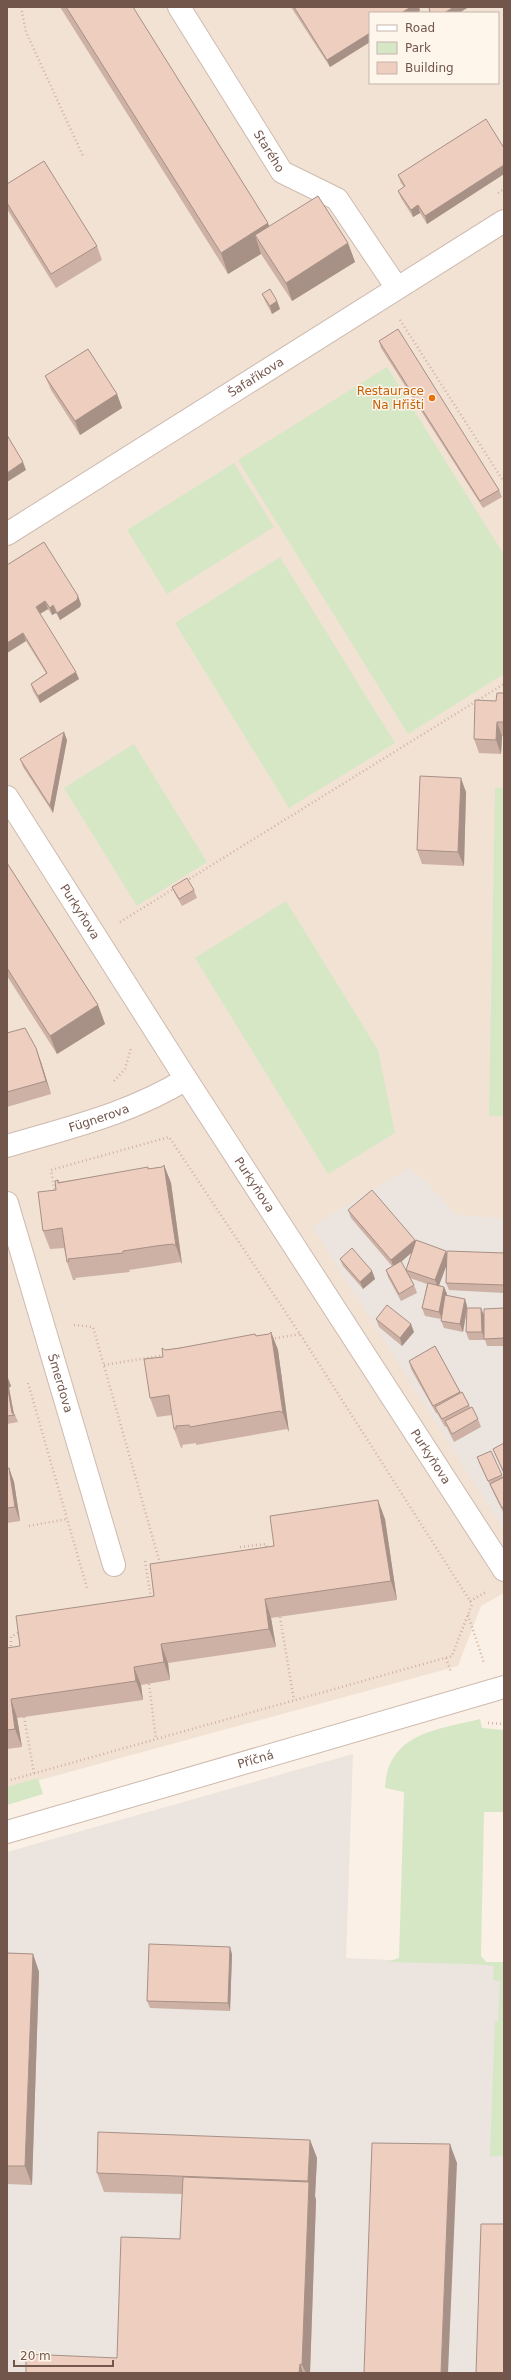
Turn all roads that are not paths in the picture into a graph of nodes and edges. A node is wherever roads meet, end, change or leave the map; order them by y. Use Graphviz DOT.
graph roads {
  1 [pos="179,7"];
  2 [pos="504,221"];
  3 [pos="391,292"];
  4 [pos="7,534"];
  5 [pos="7,797"];
  6 [pos="186,1079"];
  7 [pos="7,1146"];
  8 [pos="7,1203"];
  9 [pos="114,1564"];
  10 [pos="504,1570"];
  11 [pos="504,1686"];
  12 [pos="7,1832"];
  1 -- 3 [label="street, Starého"];
  2 -- 3 [label="street, Šafaříkova"];
  3 -- 4 [label="street, Šafaříkova"];
  5 -- 6 [label="street, Purkyňova"];
  6 -- 7 [label="street, Fügnerova"];
  6 -- 10 [label="street, Purkyňova"];
  8 -- 9 [label="street, Šmerdova"];
  11 -- 12 [label="street, Příčná"];
}
